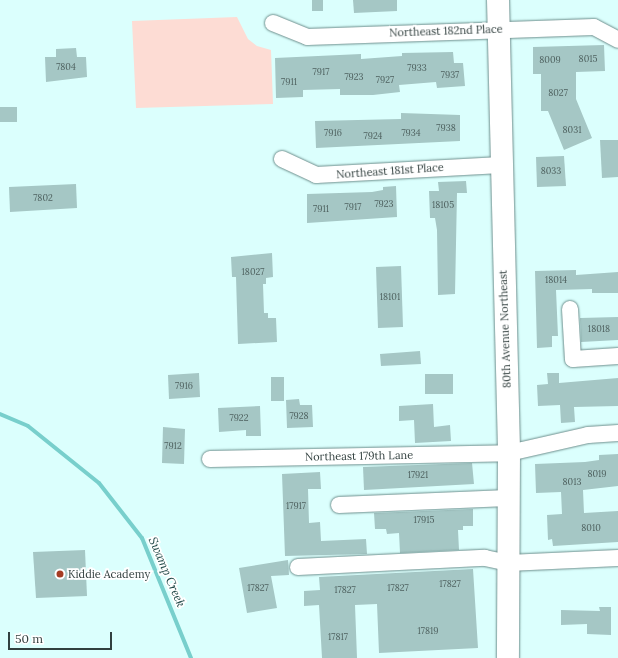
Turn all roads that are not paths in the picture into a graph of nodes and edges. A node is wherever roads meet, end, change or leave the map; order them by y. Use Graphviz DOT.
graph roads {
  1 [pos="498,0"];
  2 [pos="273,23"];
  3 [pos="499,29"];
  4 [pos="618,40"];
  5 [pos="282,159"];
  6 [pos="501,165"];
  7 [pos="570,309"];
  8 [pos="618,356"];
  9 [pos="618,433"];
  10 [pos="509,453"];
  11 [pos="210,460"];
  12 [pos="508,498"];
  13 [pos="339,505"];
  14 [pos="618,558"];
  15 [pos="508,563"];
  16 [pos="298,566"];
  17 [pos="508,658"];
  1 -- 3 [label="main road, 80th Avenue Northeast"];
  2 -- 3 [label="street, Northeast 182nd Place"];
  3 -- 4 [label="street, Northeast 182nd Place"];
  3 -- 6 [label="main road, 80th Avenue Northeast"];
  5 -- 6 [label="street, Northeast 181st Place"];
  6 -- 10 [label="main road, 80th Avenue Northeast"];
  7 -- 8 [label="street"];
  9 -- 10 [label="street, Northeast 179th Lane"];
  10 -- 11 [label="street, Northeast 179th Lane"];
  10 -- 12 [label="main road, 80th Avenue Northeast"];
  12 -- 13 [label="street"];
  12 -- 15 [label="main road, 80th Avenue Northeast"];
  14 -- 15 [label="street"];
  15 -- 16 [label="street"];
  15 -- 17 [label="main road, 80th Avenue Northeast"];
}
